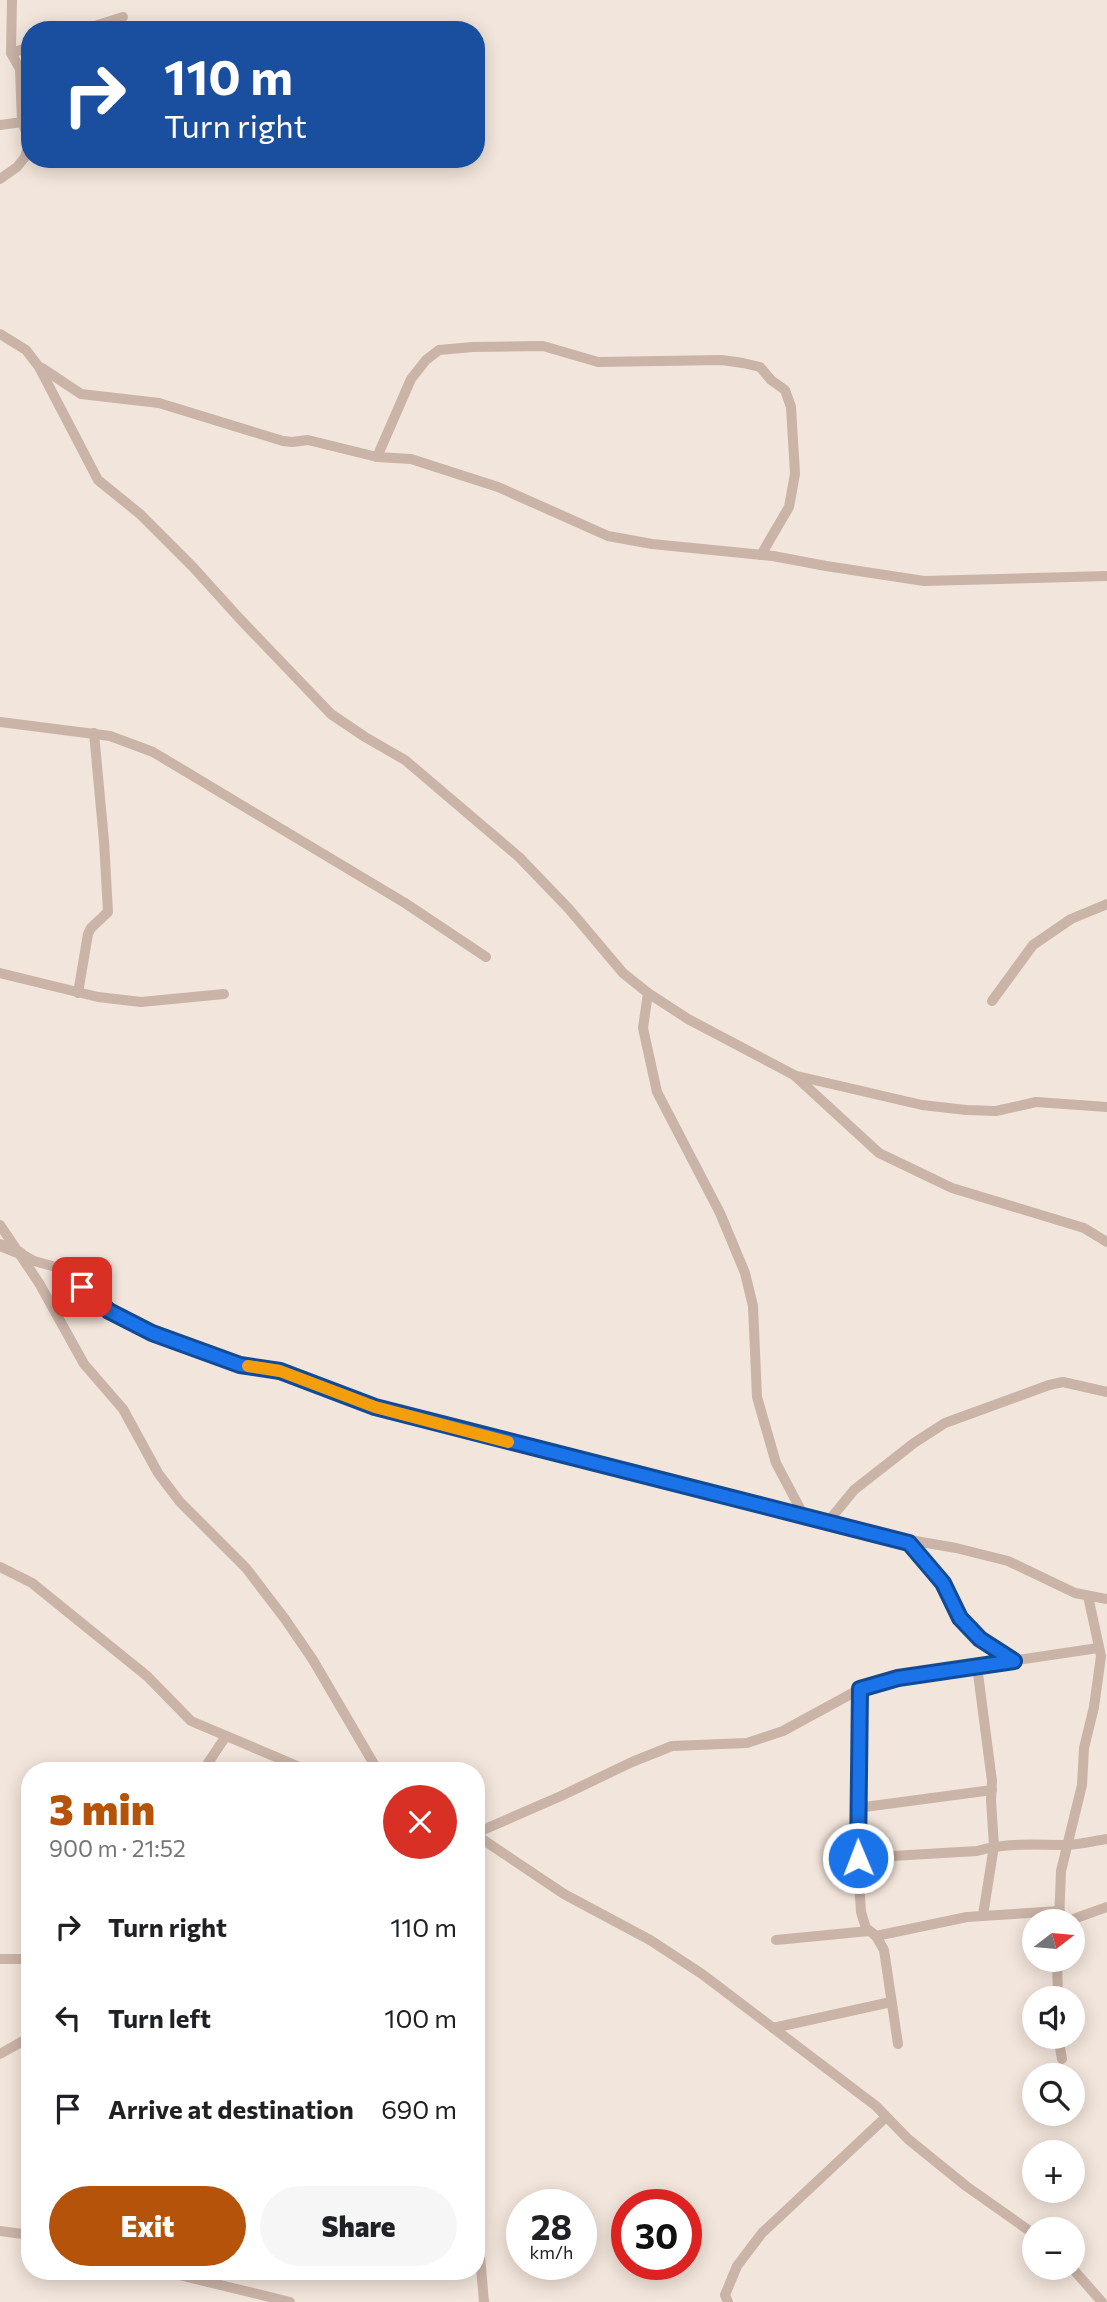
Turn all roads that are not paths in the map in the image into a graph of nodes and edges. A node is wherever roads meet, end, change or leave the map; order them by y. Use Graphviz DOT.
graph roads {
  1 [pos="12,0"];
  2 [pos="123,17"];
  3 [pos="110,21"];
  4 [pos="21,50"];
  5 [pos="11,53"];
  6 [pos="21,78"];
  7 [pos="21,123"];
  8 [pos="0,125"];
  9 [pos="21,161"];
  10 [pos="0,179"];
  11 [pos="0,334"];
  12 [pos="39,367"];
  13 [pos="377,457"];
  14 [pos="761,555"];
  15 [pos="1107,576"];
  16 [pos="0,722"];
  17 [pos="94,733"];
  18 [pos="1107,904"];
  19 [pos="486,957"];
  20 [pos="0,973"];
  21 [pos="78,993"];
  22 [pos="648,993"];
  23 [pos="224,994"];
  24 [pos="992,1001"];
  25 [pos="794,1075"];
  26 [pos="1107,1107"];
  27 [pos="0,1225"];
  28 [pos="1107,1242"];
  29 [pos="0,1245"];
  30 [pos="20,1253"];
  31 [pos="1107,1392"];
  32 [pos="804,1516"];
  33 [pos="827,1523"];
  34 [pos="891,1536"];
  35 [pos="0,1567"];
  36 [pos="1088,1596"];
  37 [pos="1107,1599"];
  38 [pos="1098,1648"];
  39 [pos="1014,1661"];
  40 [pos="977,1666"];
  41 [pos="860,1689"];
  42 [pos="226,1736"];
  43 [pos="209,1762"];
  44 [pos="288,1762"];
  45 [pos="373,1762"];
  46 [pos="992,1790"];
  47 [pos="857,1808"];
  48 [pos="485,1830"];
  49 [pos="1107,1839"];
  50 [pos="485,1840"];
  51 [pos="1066,1845"];
  52 [pos="994,1846"];
  53 [pos="858,1858"];
  54 [pos="1107,1907"];
  55 [pos="1061,1909"];
  56 [pos="1085,1912"];
  57 [pos="983,1915"];
  58 [pos="1022,1916"];
  59 [pos="873,1934"];
  60 [pos="776,1940"];
  61 [pos="0,1959"];
  62 [pos="21,1959"];
  63 [pos="891,2002"];
  64 [pos="773,2028"];
  65 [pos="21,2042"];
  66 [pos="898,2043"];
  67 [pos="1060,2049"];
  68 [pos="0,2054"];
  69 [pos="1062,2059"];
  70 [pos="886,2117"];
  71 [pos="1022,2226"];
  72 [pos="0,2231"];
  73 [pos="21,2234"];
  74 [pos="200,2280"];
  75 [pos="482,2280"];
  76 [pos="1083,2280"];
  77 [pos="290,2302"];
  78 [pos="484,2302"];
  79 [pos="728,2302"];
  80 [pos="1102,2302"];
  1 -- 5 [label="street"];
  2 -- 3 [label="street"];
  4 -- 5 [label="street"];
  5 -- 6 [label="street"];
  7 -- 8 [label="street"];
  9 -- 10 [label="street"];
  11 -- 12 [label="street"];
  12 -- 13 [label="street"];
  12 -- 22 [label="street"];
  13 -- 14 [label="street"];
  13 -- 14 [label="street"];
  14 -- 15 [label="street"];
  16 -- 17 [label="street"];
  17 -- 19 [label="street"];
  17 -- 21 [label="street"];
  18 -- 24 [label="street"];
  20 -- 21 [label="street"];
  21 -- 23 [label="street"];
  22 -- 25 [label="street"];
  22 -- 32 [label="street"];
  25 -- 26 [label="street"];
  25 -- 28 [label="street"];
  27 -- 30 [label="street"];
  29 -- 30 [label="street"];
  30 -- 32 [label="street"];
  30 -- 45 [label="street"];
  31 -- 33 [label="street"];
  32 -- 33 [label="street"];
  33 -- 34 [label="street"];
  34 -- 36 [label="street"];
  34 -- 39 [label="street"];
  35 -- 42 [label="street"];
  36 -- 37 [label="street"];
  36 -- 38 [label="street"];
  38 -- 39 [label="street"];
  38 -- 51 [label="street"];
  39 -- 40 [label="street"];
  40 -- 41 [label="street"];
  40 -- 46 [label="street"];
  41 -- 47 [label="street"];
  41 -- 48 [label="street"];
  42 -- 43 [label="street"];
  42 -- 44 [label="street"];
  46 -- 47 [label="street"];
  46 -- 52 [label="street"];
  47 -- 53 [label="street"];
  49 -- 51 [label="street"];
  50 -- 64 [label="street"];
  51 -- 52 [label="street"];
  51 -- 55 [label="street"];
  52 -- 53 [label="street"];
  52 -- 57 [label="street"];
  53 -- 59 [label="street"];
  54 -- 56 [label="street"];
  57 -- 58 [label="street"];
  57 -- 59 [label="street"];
  59 -- 60 [label="street"];
  59 -- 63 [label="street"];
  61 -- 62 [label="street"];
  63 -- 64 [label="street"];
  63 -- 66 [label="street"];
  64 -- 70 [label="street"];
  65 -- 68 [label="street"];
  67 -- 69 [label="street"];
  70 -- 71 [label="street"];
  70 -- 79 [label="street"];
  72 -- 73 [label="street"];
  74 -- 77 [label="street"];
  75 -- 78 [label="street"];
  76 -- 80 [label="street"];
}
